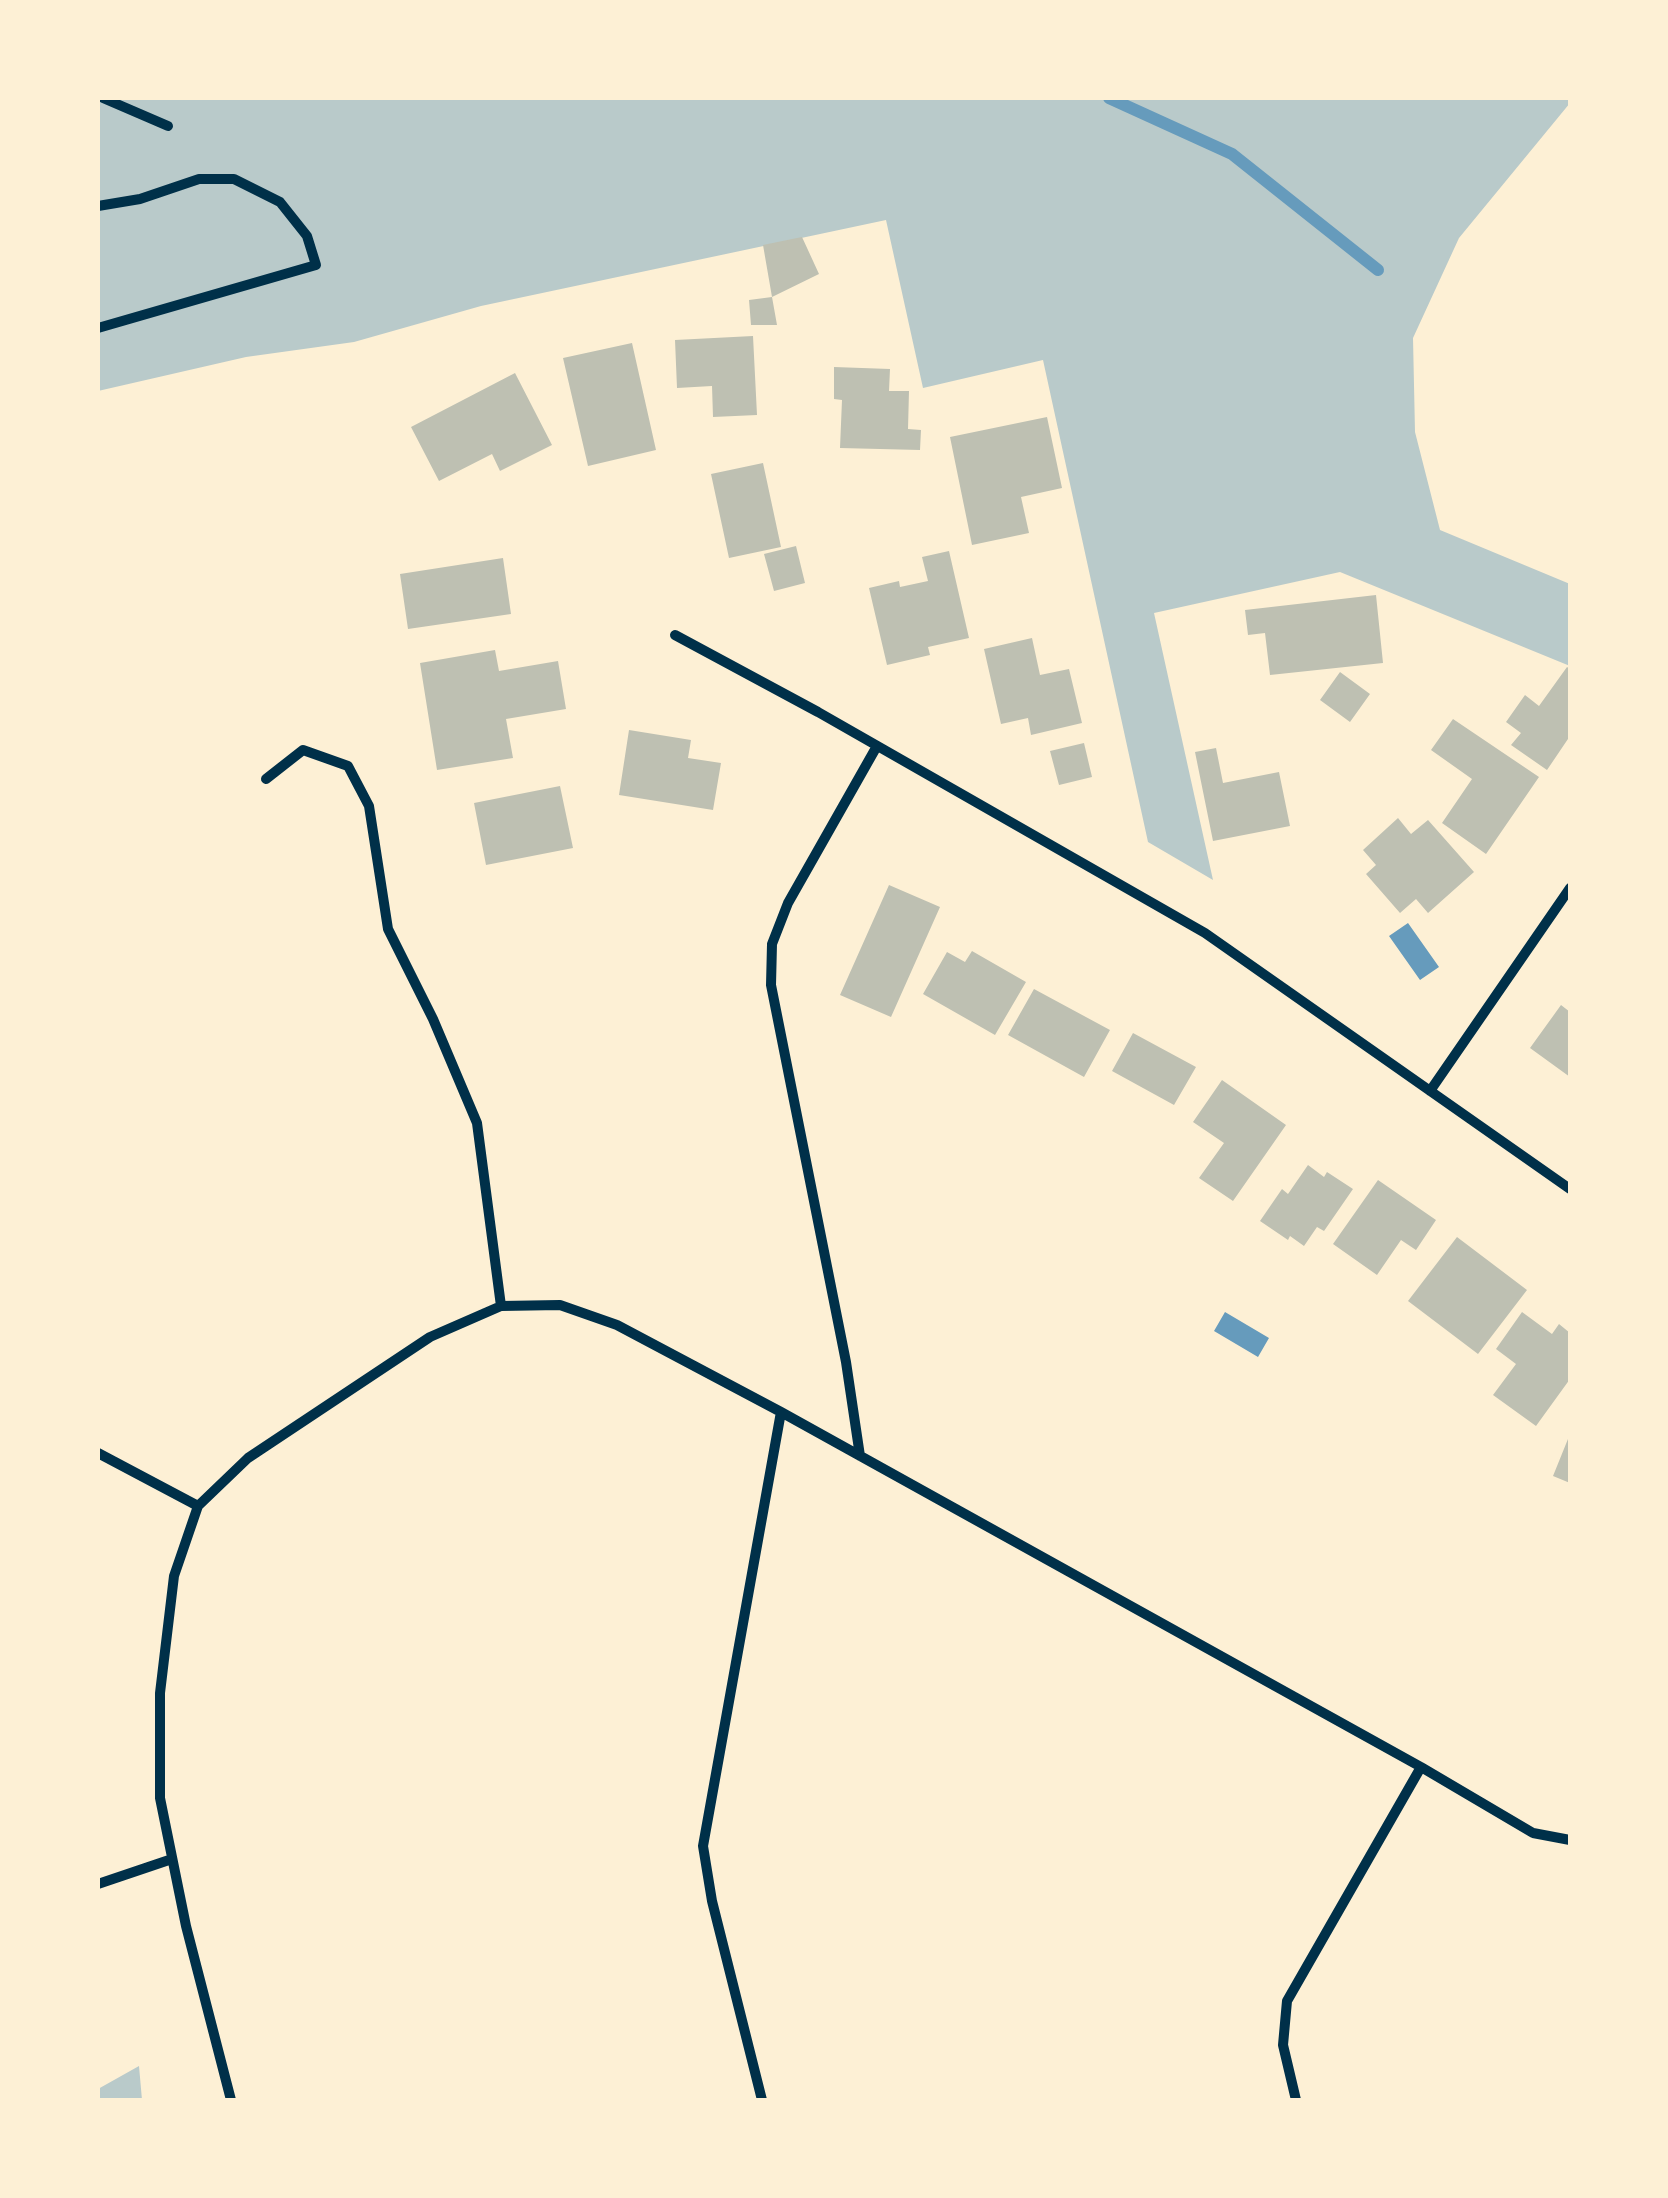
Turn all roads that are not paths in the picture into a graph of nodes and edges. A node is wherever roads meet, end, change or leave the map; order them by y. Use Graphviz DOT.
graph roads {
  1 [pos="103,98"];
  2 [pos="168,126"];
  3 [pos="98,206"];
  4 [pos="98,328"];
  5 [pos="675,635"];
  6 [pos="877,746"];
  7 [pos="266,779"];
  8 [pos="1570,888"];
  9 [pos="1430,1091"];
  10 [pos="1570,1189"];
  11 [pos="501,1306"];
  12 [pos="781,1412"];
  13 [pos="98,1453"];
  14 [pos="860,1456"];
  15 [pos="198,1506"];
  16 [pos="1421,1767"];
  17 [pos="1570,1840"];
  18 [pos="172,1859"];
  19 [pos="98,1884"];
  20 [pos="231,2100"];
  21 [pos="762,2100"];
  22 [pos="1296,2100"];
  1 -- 2 [label="street"];
  3 -- 4 [label="street"];
  5 -- 6 [label="street"];
  6 -- 9 [label="street"];
  6 -- 14 [label="street"];
  7 -- 11 [label="street"];
  8 -- 9 [label="street"];
  9 -- 10 [label="street"];
  11 -- 12 [label="street"];
  11 -- 15 [label="street"];
  12 -- 14 [label="street"];
  12 -- 21 [label="street"];
  13 -- 15 [label="street"];
  14 -- 16 [label="street"];
  15 -- 18 [label="street"];
  16 -- 17 [label="street"];
  16 -- 22 [label="street"];
  18 -- 19 [label="street"];
  18 -- 20 [label="street"];
}
